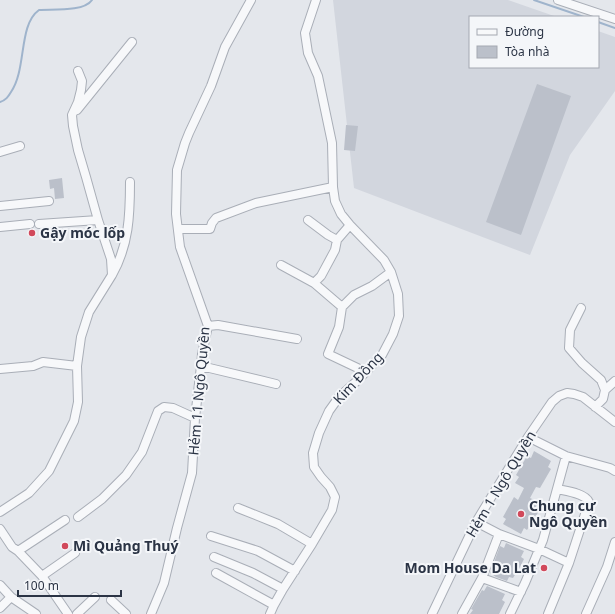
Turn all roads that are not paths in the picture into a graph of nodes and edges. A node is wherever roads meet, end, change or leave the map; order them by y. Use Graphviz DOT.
graph roads {
  1 [pos="251,0"];
  2 [pos="316,0"];
  3 [pos="558,0"];
  4 [pos="573,3"];
  5 [pos="615,19"];
  6 [pos="132,42"];
  7 [pos="78,71"];
  8 [pos="72,115"];
  9 [pos="20,146"];
  10 [pos="0,152"];
  11 [pos="130,182"];
  12 [pos="333,187"];
  13 [pos="49,201"];
  14 [pos="0,206"];
  15 [pos="98,220"];
  16 [pos="308,220"];
  17 [pos="30,224"];
  18 [pos="39,224"];
  19 [pos="350,225"];
  20 [pos="0,227"];
  21 [pos="178,229"];
  22 [pos="337,240"];
  23 [pos="281,265"];
  24 [pos="391,272"];
  25 [pos="112,275"];
  26 [pos="314,283"];
  27 [pos="342,307"];
  28 [pos="581,308"];
  29 [pos="208,326"];
  30 [pos="297,339"];
  31 [pos="77,366"];
  32 [pos="201,366"];
  33 [pos="0,369"];
  34 [pos="366,372"];
  35 [pos="615,382"];
  36 [pos="276,384"];
  37 [pos="605,390"];
  38 [pos="595,407"];
  39 [pos="195,418"];
  40 [pos="615,422"];
  41 [pos="528,437"];
  42 [pos="566,456"];
  43 [pos="615,471"];
  44 [pos="557,489"];
  45 [pos="238,508"];
  46 [pos="0,512"];
  47 [pos="78,517"];
  48 [pos="65,520"];
  49 [pos="476,522"];
  50 [pos="0,529"];
  51 [pos="499,534"];
  52 [pos="211,536"];
  53 [pos="615,542"];
  54 [pos="312,544"];
  55 [pos="539,549"];
  56 [pos="18,551"];
  57 [pos="75,553"];
  58 [pos="214,557"];
  59 [pos="569,563"];
  60 [pos="295,571"];
  61 [pos="216,573"];
  62 [pos="42,576"];
  63 [pos="482,578"];
  64 [pos="0,585"];
  65 [pos="283,589"];
  66 [pos="521,592"];
  67 [pos="11,596"];
  68 [pos="95,597"];
  69 [pos="111,600"];
  70 [pos="274,605"];
  71 [pos="0,608"];
  72 [pos="36,614"];
  73 [pos="68,614"];
  74 [pos="77,614"];
  75 [pos="126,614"];
  76 [pos="151,614"];
  77 [pos="270,614"];
  78 [pos="432,614"];
  79 [pos="462,614"];
  80 [pos="510,614"];
  81 [pos="548,614"];
  82 [pos="586,614"];
  1 -- 21 [label="street, Hẻm 11 Ngô Quyền"];
  2 -- 12 [label="street, Kim Đồng"];
  3 -- 4 [label="street"];
  4 -- 5 [label="street"];
  6 -- 8 [label="street"];
  7 -- 8 [label="street"];
  8 -- 15 [label="street"];
  9 -- 10 [label="street"];
  11 -- 25 [label="street"];
  12 -- 19 [label="street, Kim Đồng"];
  12 -- 21 [label="street"];
  13 -- 14 [label="street"];
  15 -- 18 [label="street"];
  15 -- 25 [label="street"];
  16 -- 22 [label="street"];
  17 -- 20 [label="street"];
  19 -- 22 [label="street"];
  19 -- 24 [label="street, Kim Đồng"];
  21 -- 29 [label="street, Hẻm 11 Ngô Quyền"];
  22 -- 26 [label="street"];
  23 -- 26 [label="street"];
  24 -- 27 [label="street"];
  24 -- 34 [label="street, Kim Đồng"];
  25 -- 31 [label="street"];
  26 -- 27 [label="street"];
  27 -- 34 [label="street"];
  28 -- 37 [label="street"];
  29 -- 30 [label="street"];
  29 -- 32 [label="street, Hẻm 11 Ngô Quyền"];
  31 -- 33 [label="street"];
  31 -- 46 [label="street"];
  32 -- 36 [label="street"];
  32 -- 39 [label="street, Hẻm 11 Ngô Quyền"];
  34 -- 54 [label="street, Kim Đồng"];
  35 -- 37 [label="street"];
  37 -- 38 [label="street"];
  38 -- 40 [label="street, Hẻm 1 Ngô Quyền"];
  38 -- 41 [label="street, Hẻm 1 Ngô Quyền"];
  39 -- 47 [label="street"];
  39 -- 76 [label="street, Hẻm 11 Ngô Quyền"];
  41 -- 42 [label="street"];
  41 -- 49 [label="street, Hẻm 1 Ngô Quyền"];
  42 -- 43 [label="street"];
  42 -- 44 [label="street"];
  44 -- 55 [label="street"];
  44 -- 59 [label="street"];
  45 -- 54 [label="street"];
  48 -- 56 [label="street"];
  49 -- 51 [label="street"];
  49 -- 78 [label="street, Hẻm 1 Ngô Quyền"];
  50 -- 56 [label="street"];
  51 -- 55 [label="street"];
  51 -- 63 [label="street"];
  52 -- 60 [label="street"];
  53 -- 82 [label="street"];
  54 -- 60 [label="street, Kim Đồng"];
  55 -- 59 [label="street"];
  55 -- 66 [label="street"];
  56 -- 62 [label="street"];
  57 -- 62 [label="street"];
  58 -- 65 [label="street"];
  59 -- 81 [label="street"];
  60 -- 65 [label="street, Kim Đồng"];
  61 -- 70 [label="street"];
  62 -- 73 [label="street"];
  63 -- 66 [label="street"];
  63 -- 79 [label="street"];
  64 -- 67 [label="street"];
  65 -- 70 [label="street, Kim Đồng"];
  66 -- 80 [label="street"];
  67 -- 71 [label="street"];
  67 -- 72 [label="street"];
  68 -- 74 [label="street"];
  69 -- 75 [label="street"];
  70 -- 77 [label="street, Kim Đồng"];
}
